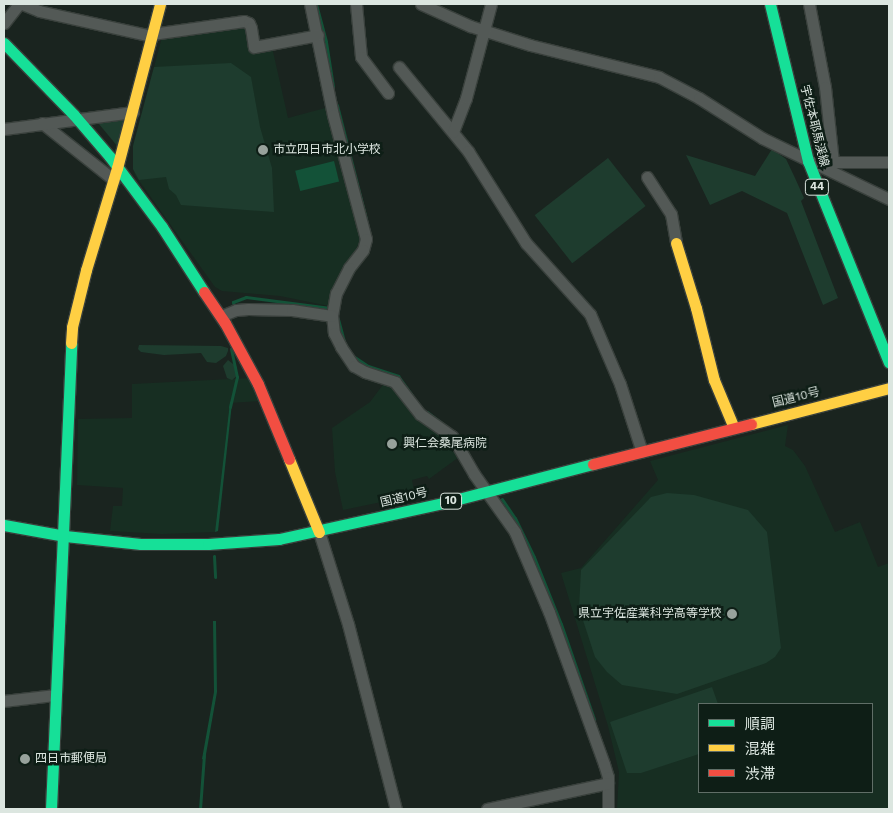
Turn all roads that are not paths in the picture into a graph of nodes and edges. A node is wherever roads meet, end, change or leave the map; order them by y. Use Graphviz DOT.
graph roads {
  1 [pos="20,4"];
  2 [pos="160,4"];
  3 [pos="310,4"];
  4 [pos="356,4"];
  5 [pos="421,4"];
  6 [pos="491,4"];
  7 [pos="770,4"];
  8 [pos="809,4"];
  9 [pos="4,23"];
  10 [pos="484,31"];
  11 [pos="152,35"];
  12 [pos="318,35"];
  13 [pos="4,44"];
  14 [pos="399,67"];
  15 [pos="388,93"];
  16 [pos="132,112"];
  17 [pos="78,119"];
  18 [pos="42,123"];
  19 [pos="4,130"];
  20 [pos="453,132"];
  21 [pos="808,159"];
  22 [pos="833,162"];
  23 [pos="889,162"];
  24 [pos="118,166"];
  25 [pos="647,177"];
  26 [pos="114,180"];
  27 [pos="889,199"];
  28 [pos="676,243"];
  29 [pos="221,316"];
  30 [pos="332,316"];
  31 [pos="889,362"];
  32 [pos="889,388"];
  33 [pos="734,428"];
  34 [pos="642,452"];
  35 [pos="486,492"];
  36 [pos="4,524"];
  37 [pos="319,532"];
  38 [pos="62,536"];
  39 [pos="55,695"];
  40 [pos="4,701"];
  41 [pos="608,783"];
  42 [pos="51,809"];
  43 [pos="396,809"];
  44 [pos="487,809"];
  45 [pos="608,809"];
  1 -- 9 [label="street"];
  1 -- 11 [label="street"];
  2 -- 11 [label="main road"];
  3 -- 12 [label="street"];
  4 -- 15 [label="street"];
  5 -- 10 [label="street"];
  6 -- 10 [label="street"];
  7 -- 21 [label="main road, 宇佐本耶馬渓線 / 44"];
  8 -- 22 [label="street, 44"];
  10 -- 20 [label="street"];
  10 -- 21 [label="street"];
  11 -- 12 [label="street"];
  11 -- 16 [label="main road"];
  12 -- 30 [label="street"];
  13 -- 17 [label="main road"];
  14 -- 20 [label="street"];
  16 -- 17 [label="street"];
  16 -- 24 [label="main road"];
  17 -- 18 [label="street"];
  17 -- 24 [label="main road"];
  18 -- 19 [label="street"];
  18 -- 26 [label="street"];
  20 -- 34 [label="street"];
  21 -- 22 [label="street"];
  21 -- 27 [label="street"];
  21 -- 31 [label="main road, 宇佐本耶馬渓線 / 44"];
  22 -- 23 [label="street"];
  24 -- 26 [label="main road"];
  24 -- 29 [label="main road"];
  25 -- 28 [label="street"];
  26 -- 38 [label="main road"];
  28 -- 33 [label="main road"];
  29 -- 30 [label="street"];
  29 -- 37 [label="main road"];
  30 -- 35 [label="street"];
  32 -- 33 [label="main road, 国道10号 / 10"];
  33 -- 34 [label="main road, 国道10号 / 10"];
  34 -- 35 [label="main road, 国道10号 / 10"];
  35 -- 37 [label="main road, 国道10号 / 10"];
  35 -- 41 [label="street"];
  36 -- 38 [label="main road, 国道10号 / 10"];
  37 -- 38 [label="main road, 国道10号 / 10"];
  37 -- 43 [label="street"];
  38 -- 39 [label="main road"];
  39 -- 40 [label="street"];
  39 -- 42 [label="main road"];
  41 -- 44 [label="street"];
  41 -- 45 [label="street"];
}
